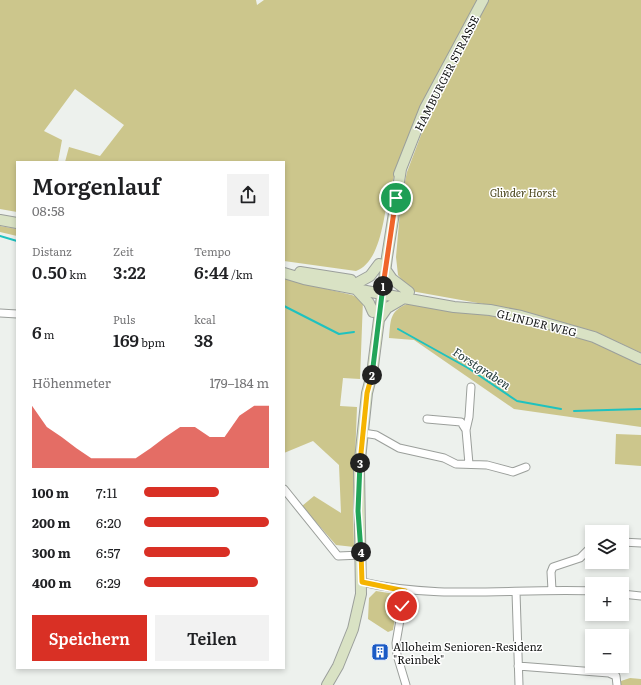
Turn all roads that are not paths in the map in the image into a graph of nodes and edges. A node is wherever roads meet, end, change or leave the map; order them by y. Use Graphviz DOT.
graph roads {
  1 [pos="483,0"];
  2 [pos="0,220"];
  3 [pos="16,223"];
  4 [pos="382,266"];
  5 [pos="285,272"];
  6 [pos="357,285"];
  7 [pos="379,290"];
  8 [pos="406,295"];
  9 [pos="373,312"];
  10 [pos="0,313"];
  11 [pos="16,314"];
  12 [pos="378,324"];
  13 [pos="641,359"];
  14 [pos="470,387"];
  15 [pos="367,393"];
  16 [pos="426,419"];
  17 [pos="466,430"];
  18 [pos="364,433"];
  19 [pos="469,464"];
  20 [pos="526,467"];
  21 [pos="285,490"];
  22 [pos="629,542"];
  23 [pos="641,543"];
  24 [pos="585,553"];
  25 [pos="362,555"];
  26 [pos="362,582"];
  27 [pos="552,590"];
  28 [pos="405,591"];
  29 [pos="585,591"];
  30 [pos="516,592"];
  31 [pos="629,595"];
  32 [pos="641,596"];
  33 [pos="518,666"];
  34 [pos="328,685"];
  35 [pos="406,685"];
  36 [pos="519,685"];
  37 [pos="617,685"];
  1 -- 4 [label="main road, HAMBURGER STRASSE"];
  2 -- 3 [label="main road"];
  4 -- 6 [label="main road"];
  4 -- 7 [label="main road, HAMBURGER STRASSE"];
  4 -- 8 [label="main road"];
  5 -- 6 [label="main road, GLINDER WEG"];
  6 -- 7 [label="main road, GLINDER WEG"];
  6 -- 9 [label="main road"];
  7 -- 8 [label="main road, GLINDER WEG"];
  7 -- 9 [label="main road, HAMBURGER STRASSE"];
  7 -- 12 [label="main road, HAMBURGER STRASSE"];
  8 -- 12 [label="main road"];
  8 -- 13 [label="main road, GLINDER WEG"];
  9 -- 15 [label="main road, HAMBURGER STRASSE"];
  10 -- 11 [label="street"];
  12 -- 15 [label="main road, HAMBURGER STRASSE"];
  14 -- 17 [label="street"];
  15 -- 18 [label="main road, HAMBURGER STRASSE"];
  16 -- 17 [label="street"];
  17 -- 19 [label="street"];
  18 -- 19 [label="street"];
  18 -- 25 [label="main road, HAMBURGER STRASSE"];
  19 -- 20 [label="street"];
  21 -- 25 [label="street"];
  22 -- 23 [label="street"];
  24 -- 27 [label="street"];
  25 -- 26 [label="main road, HAMBURGER STRASSE"];
  26 -- 28 [label="street"];
  26 -- 34 [label="main road, HAMBURGER STRASSE"];
  27 -- 29 [label="street"];
  27 -- 30 [label="street"];
  28 -- 30 [label="street"];
  28 -- 35 [label="street"];
  30 -- 33 [label="street"];
  31 -- 32 [label="street"];
  33 -- 36 [label="street"];
  33 -- 37 [label="street"];
}
